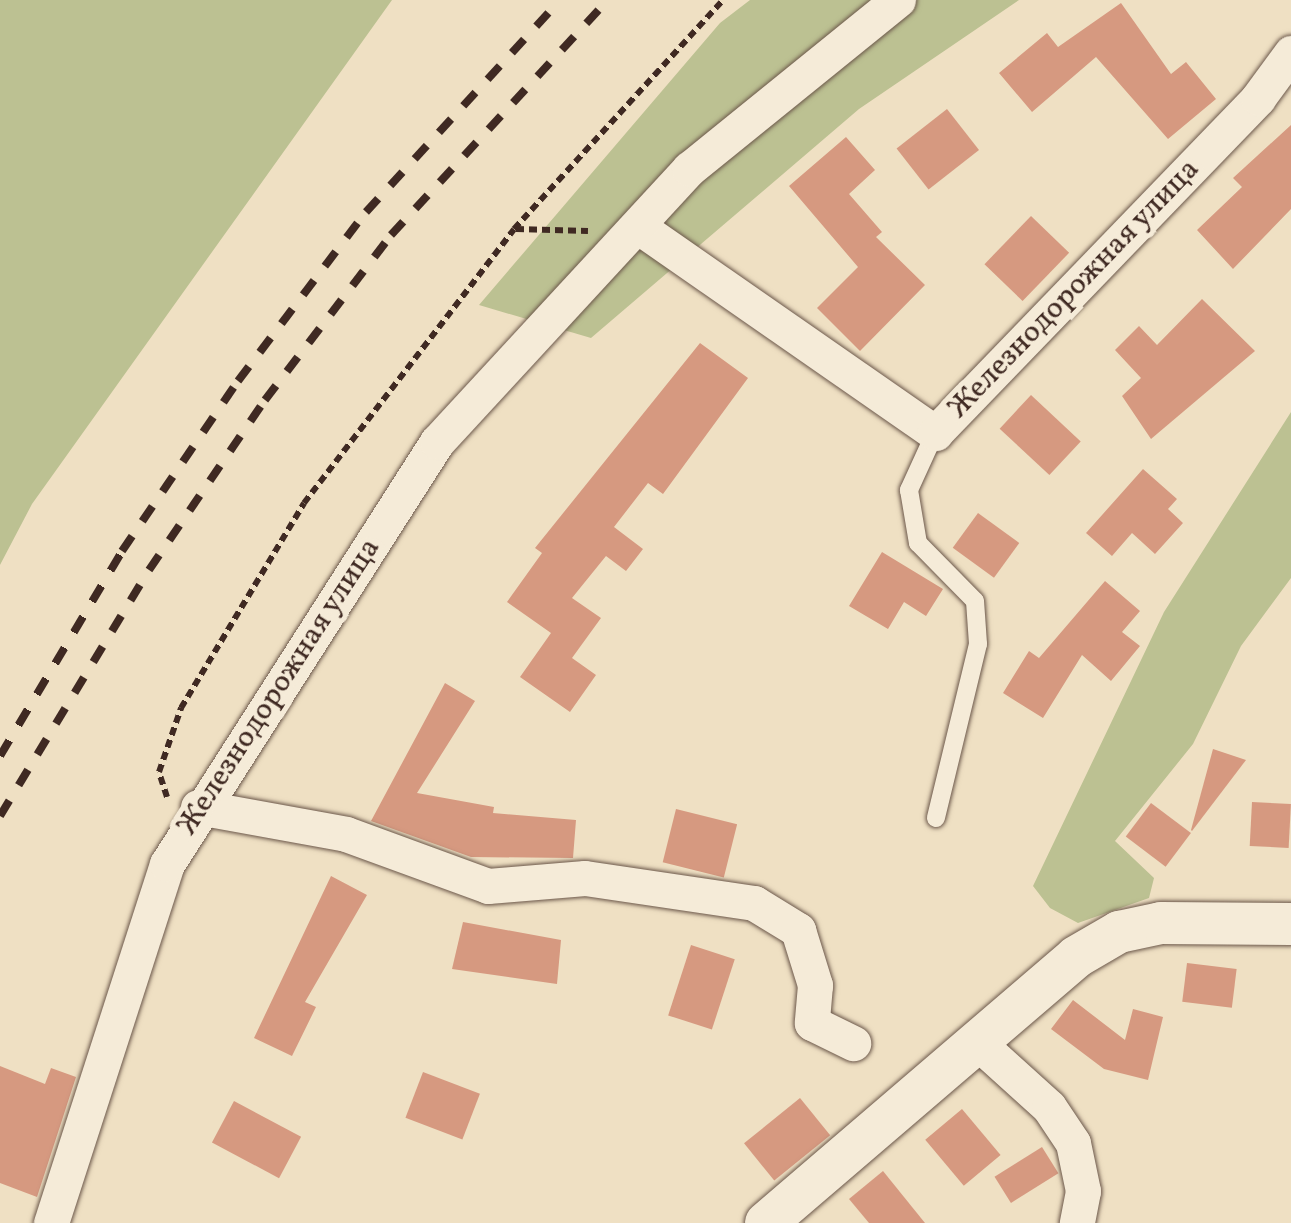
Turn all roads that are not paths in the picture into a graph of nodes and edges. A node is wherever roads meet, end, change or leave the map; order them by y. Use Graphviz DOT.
graph roads {
  1 [pos="898,0"];
  2 [pos="1291,53"];
  3 [pos="639,227"];
  4 [pos="934,433"];
  5 [pos="198,808"];
  6 [pos="936,818"];
  7 [pos="1291,924"];
  8 [pos="976,1041"];
  9 [pos="852,1043"];
  10 [pos="51,1223"];
  11 [pos="766,1223"];
  12 [pos="1077,1223"];
  1 -- 3 [label="street, Железнодорожная улица"];
  2 -- 4 [label="street, Железнодорожная улица"];
  3 -- 4 [label="street, Железнодорожная улица"];
  3 -- 5 [label="street, Железнодорожная улица"];
  4 -- 6 [label="lane"];
  5 -- 9 [label="street"];
  5 -- 10 [label="street, Железнодорожная улица"];
  7 -- 8 [label="street"];
  8 -- 11 [label="street"];
  8 -- 12 [label="street"];
}
